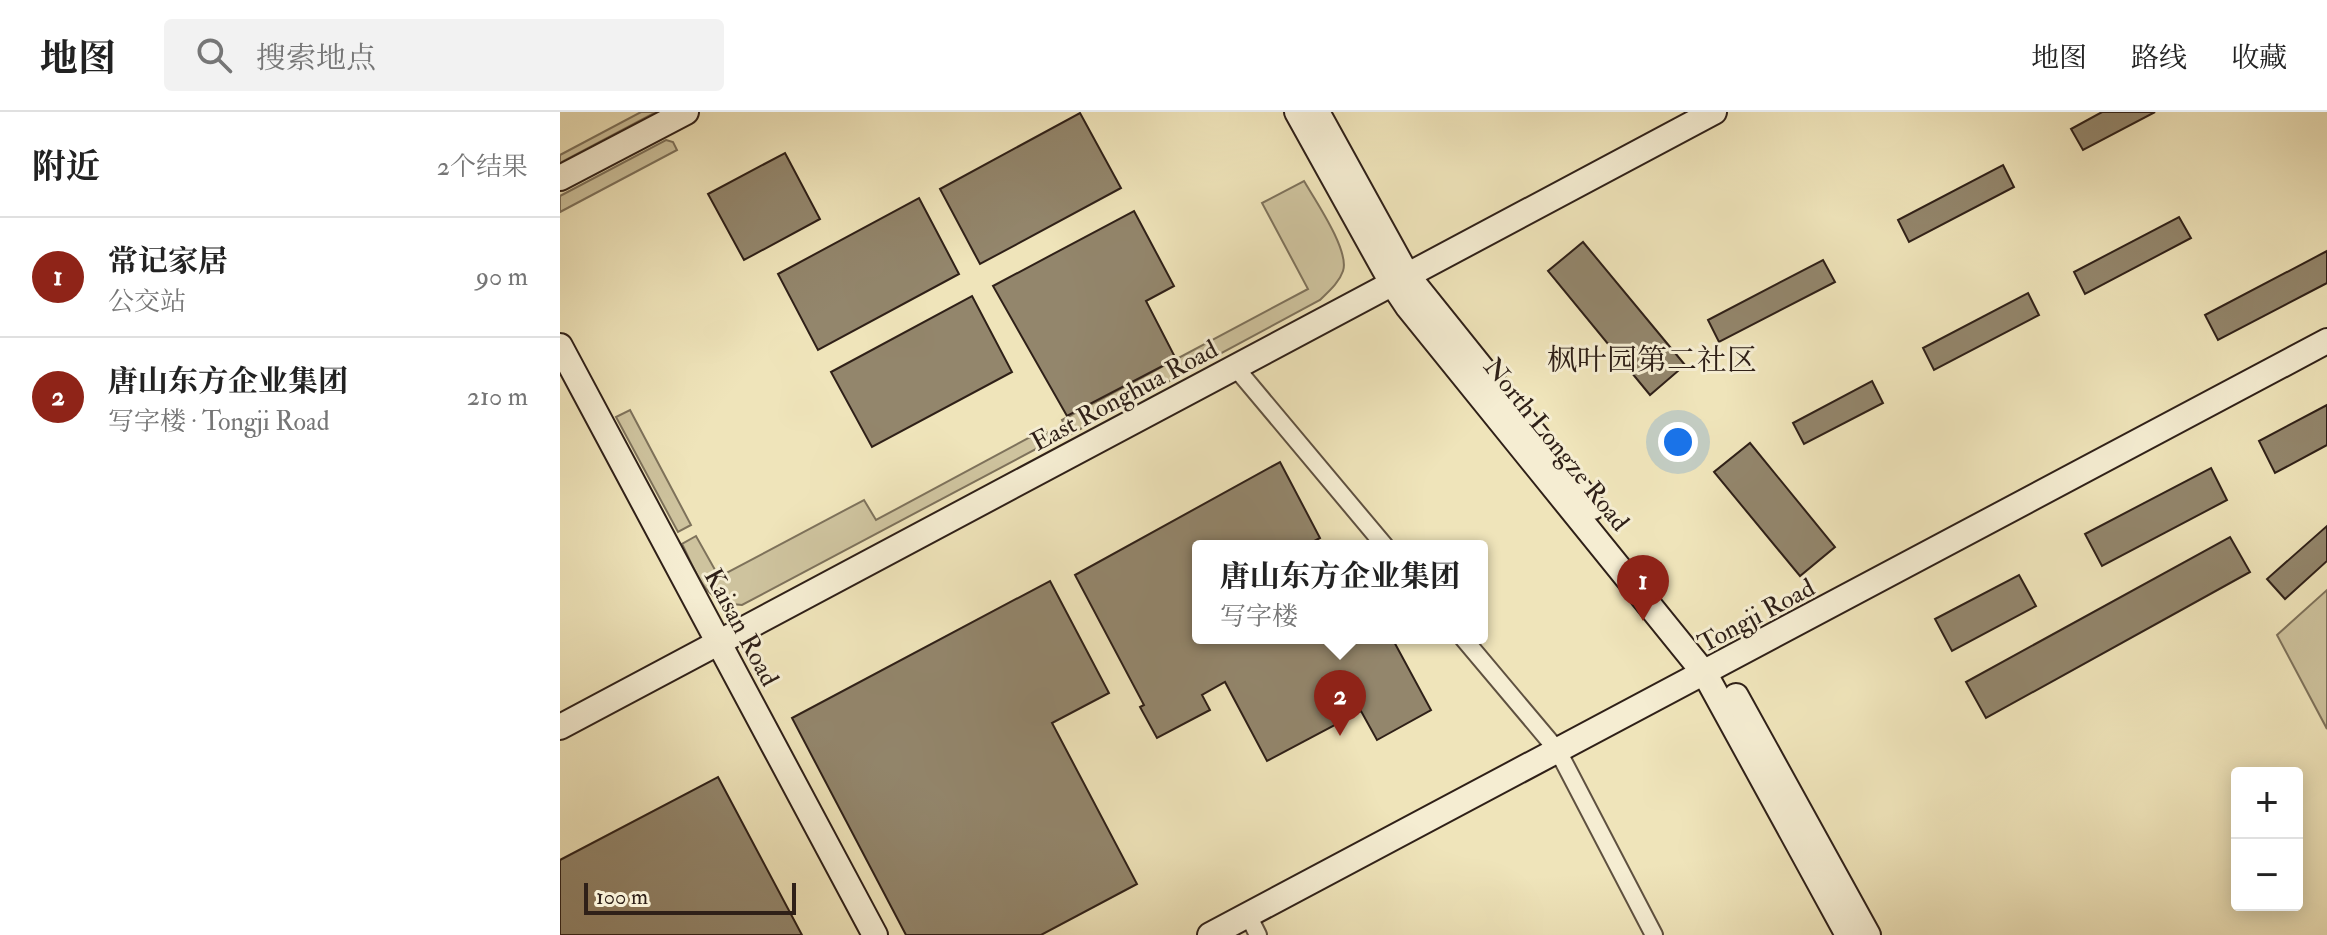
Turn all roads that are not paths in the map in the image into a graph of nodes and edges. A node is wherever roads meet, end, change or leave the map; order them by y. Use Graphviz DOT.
graph roads {
  1 [pos="686,112"];
  2 [pos="1297,112"];
  3 [pos="1317,112"];
  4 [pos="1714,112"];
  5 [pos="560,178"];
  6 [pos="1399,279"];
  7 [pos="2327,341"];
  8 [pos="560,346"];
  9 [pos="1235,367"];
  10 [pos="1380,540"];
  11 [pos="718,642"];
  12 [pos="1468,644"];
  13 [pos="1712,670"];
  14 [pos="560,727"];
  15 [pos="1558,751"];
  16 [pos="1253,925"];
  17 [pos="875,935"];
  18 [pos="1210,935"];
  19 [pos="1654,935"];
  20 [pos="1848,935"];
  21 [pos="1868,935"];
  1 -- 5 [label="street"];
  2 -- 6 [label="street, North Longze Road"];
  3 -- 6 [label="street, North Longze Road"];
  4 -- 6 [label="street, East Ronghua Road"];
  6 -- 9 [label="street, East Ronghua Road"];
  6 -- 13 [label="street, North Longze Road"];
  7 -- 13 [label="street, Tongji Road"];
  8 -- 11 [label="street, Kaisan Road"];
  9 -- 10 [label="street"];
  9 -- 11 [label="street, East Ronghua Road"];
  11 -- 14 [label="street, East Ronghua Road"];
  11 -- 17 [label="street, Kaisan Road"];
  12 -- 15 [label="street"];
  13 -- 15 [label="street, Tongji Road"];
  13 -- 20 [label="street, North Longze Road"];
  13 -- 21 [label="street, North Longze Road"];
  15 -- 16 [label="street, Tongji Road"];
  15 -- 19 [label="street"];
  16 -- 18 [label="street, Tongji Road"];
}
